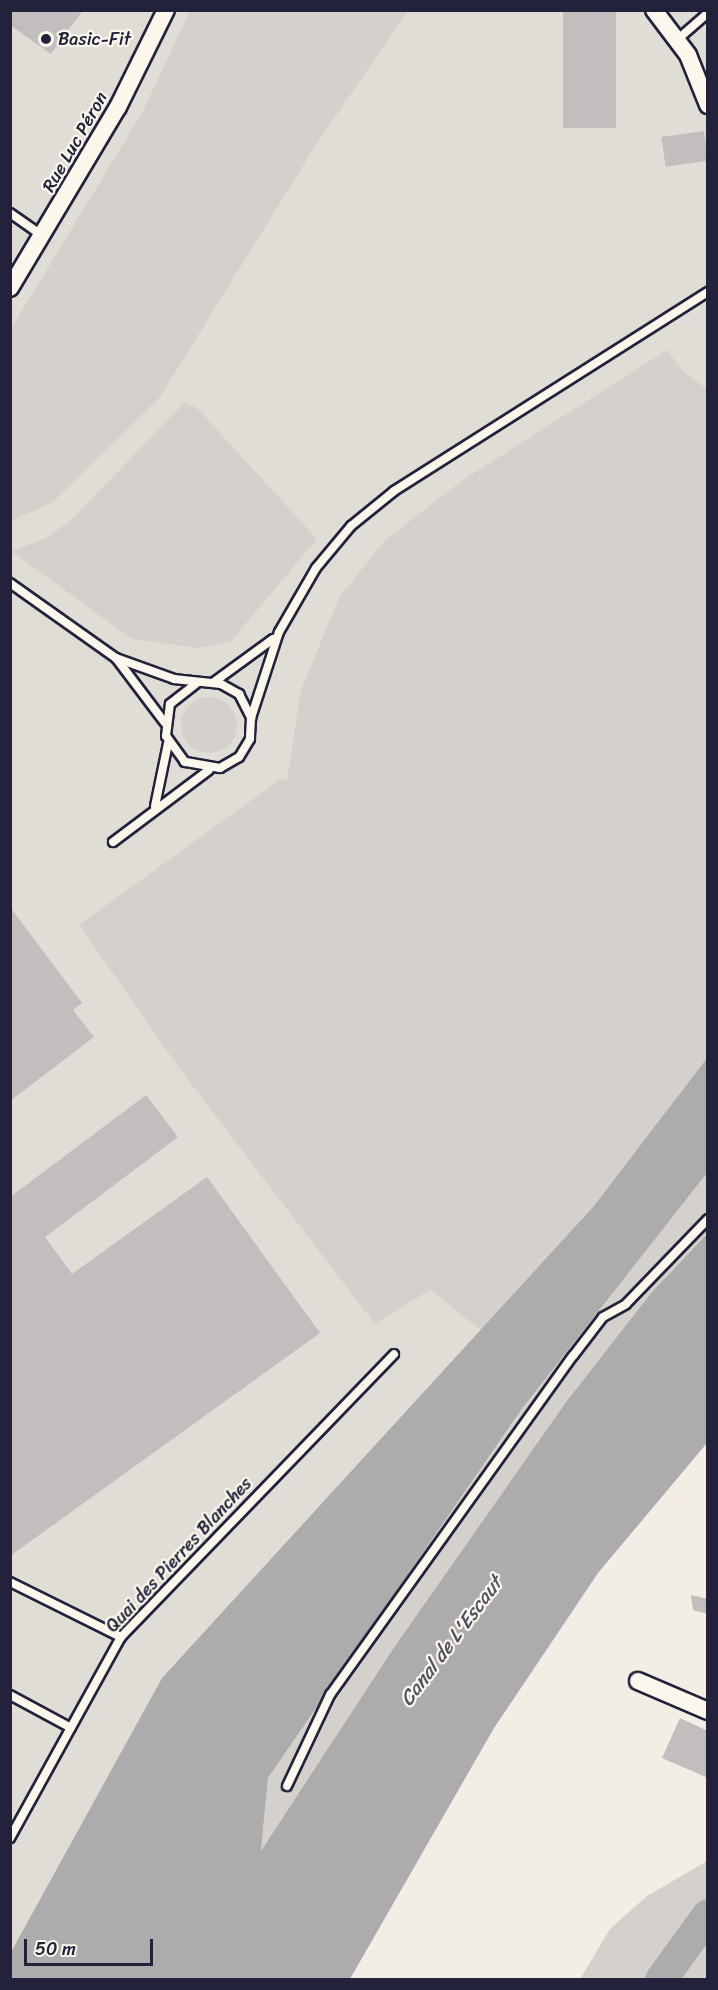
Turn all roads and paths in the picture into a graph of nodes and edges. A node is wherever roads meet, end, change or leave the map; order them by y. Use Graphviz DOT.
graph roads {
  1 [pos="166,10"];
  2 [pos="654,10"];
  3 [pos="708,13"];
  4 [pos="678,39"];
  5 [pos="708,105"];
  6 [pos="10,213"];
  7 [pos="43,236"];
  8 [pos="10,288"];
  9 [pos="708,292"];
  10 [pos="10,583"];
  11 [pos="279,632"];
  12 [pos="116,658"];
  13 [pos="214,682"];
  14 [pos="197,683"];
  15 [pos="251,718"];
  16 [pos="165,723"];
  17 [pos="168,743"];
  18 [pos="213,769"];
  19 [pos="155,807"];
  20 [pos="113,842"];
  21 [pos="708,1219"];
  22 [pos="394,1354"];
  23 [pos="10,1582"];
  24 [pos="121,1637"];
  25 [pos="638,1681"];
  26 [pos="10,1695"];
  27 [pos="708,1711"];
  28 [pos="71,1728"];
  29 [pos="287,1786"];
  30 [pos="10,1838"];
  1 -- 7 [label="street, Rue Luc Péron"];
  2 -- 4 [label="street"];
  3 -- 4 [label="lane"];
  4 -- 5 [label="street"];
  6 -- 7 [label="lane"];
  7 -- 8 [label="street, Rue Luc Péron"];
  9 -- 11 [label="lane"];
  10 -- 12 [label="lane"];
  11 -- 13 [label="lane"];
  11 -- 15 [label="lane"];
  12 -- 14 [label="lane"];
  12 -- 16 [label="lane"];
  13 -- 14 [label="lane"];
  13 -- 15 [label="lane"];
  14 -- 16 [label="lane"];
  15 -- 18 [label="lane"];
  16 -- 17 [label="lane"];
  17 -- 18 [label="lane"];
  17 -- 19 [label="lane"];
  18 -- 19 [label="lane"];
  19 -- 20 [label="lane"];
  21 -- 29 [label="lane"];
  22 -- 24 [label="lane, Quai des Pierres Blanches"];
  23 -- 24 [label="lane"];
  24 -- 28 [label="lane, Quai des Pierres Blanches"];
  25 -- 27 [label="street"];
  26 -- 28 [label="lane"];
  28 -- 30 [label="lane, Quai des Pierres Blanches"];
}
